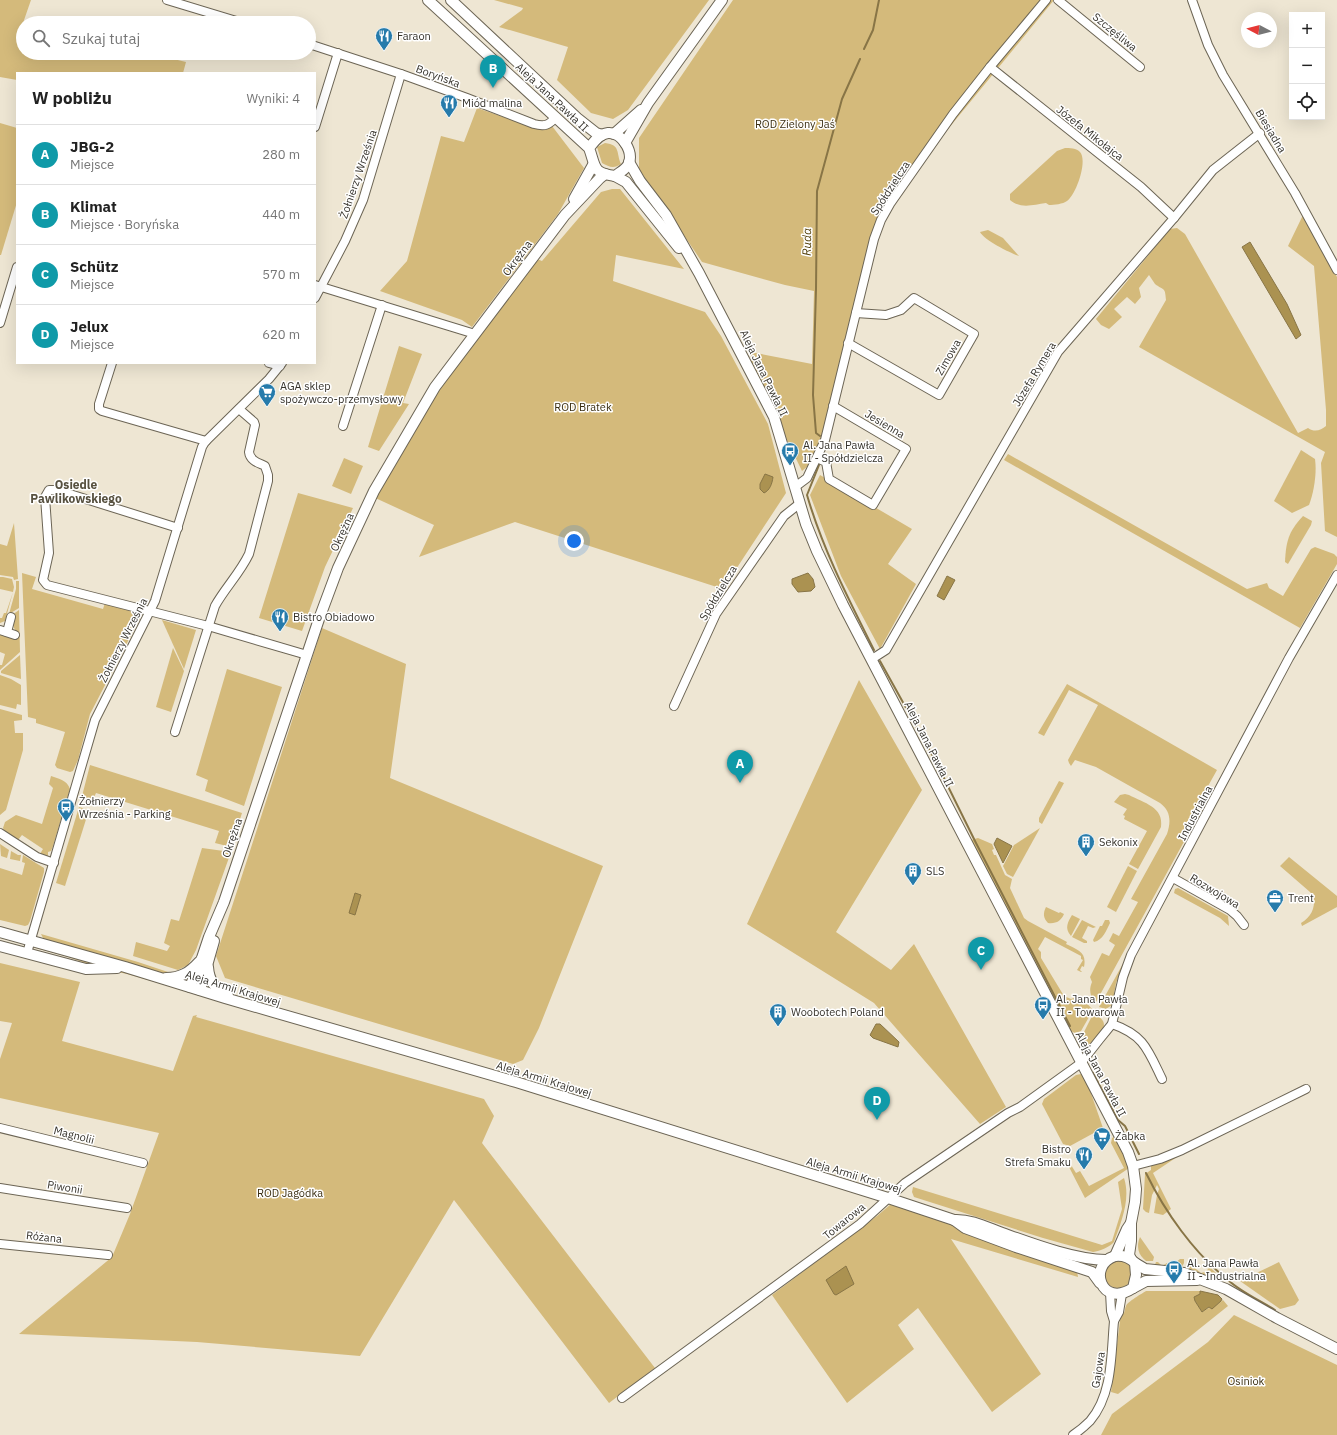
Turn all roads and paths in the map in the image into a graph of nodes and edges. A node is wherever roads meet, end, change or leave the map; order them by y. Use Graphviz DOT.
graph roads {
  1 [pos="167,0"];
  2 [pos="428,0"];
  3 [pos="450,0"];
  4 [pos="722,0"];
  5 [pos="1046,0"];
  6 [pos="1058,0"];
  7 [pos="1192,0"];
  8 [pos="220,16"];
  9 [pos="316,46"];
  10 [pos="338,53"];
  11 [pos="990,67"];
  12 [pos="1140,67"];
  13 [pos="401,74"];
  14 [pos="648,103"];
  15 [pos="556,117"];
  16 [pos="316,124"];
  17 [pos="1260,133"];
  18 [pos="614,134"];
  19 [pos="602,135"];
  20 [pos="625,143"];
  21 [pos="589,148"];
  22 [pos="629,162"];
  23 [pos="593,165"];
  24 [pos="604,174"];
  25 [pos="615,176"];
  26 [pos="565,215"];
  27 [pos="1174,218"];
  28 [pos="16,270"];
  29 [pos="1337,270"];
  30 [pos="699,273"];
  31 [pos="318,286"];
  32 [pos="382,305"];
  33 [pos="856,313"];
  34 [pos="0,323"];
  35 [pos="475,334"];
  36 [pos="848,342"];
  37 [pos="112,364"];
  38 [pos="281,365"];
  39 [pos="833,406"];
  40 [pos="239,409"];
  41 [pos="343,426"];
  42 [pos="206,441"];
  43 [pos="817,458"];
  44 [pos="794,487"];
  45 [pos="799,504"];
  46 [pos="178,528"];
  47 [pos="1337,575"];
  48 [pos="150,610"];
  49 [pos="11,617"];
  50 [pos="208,626"];
  51 [pos="3,631"];
  52 [pos="16,635"];
  53 [pos="307,655"];
  54 [pos="872,659"];
  55 [pos="674,706"];
  56 [pos="175,732"];
  57 [pos="0,833"];
  58 [pos="54,863"];
  59 [pos="1173,878"];
  60 [pos="1244,925"];
  61 [pos="0,932"];
  62 [pos="31,940"];
  63 [pos="0,946"];
  64 [pos="27,954"];
  65 [pos="205,961"];
  66 [pos="125,967"];
  67 [pos="158,978"];
  68 [pos="195,989"];
  69 [pos="238,1002"];
  70 [pos="1112,1024"];
  71 [pos="1081,1063"];
  72 [pos="1162,1079"];
  73 [pos="1306,1088"];
  74 [pos="0,1128"];
  75 [pos="142,1163"];
  76 [pos="1133,1166"];
  77 [pos="0,1188"];
  78 [pos="888,1198"];
  79 [pos="126,1208"];
  80 [pos="954,1220"];
  81 [pos="1131,1223"];
  82 [pos="0,1244"];
  83 [pos="108,1255"];
  84 [pos="1111,1258"];
  85 [pos="1133,1261"];
  86 [pos="1200,1280"];
  87 [pos="1100,1283"];
  88 [pos="1132,1288"];
  89 [pos="1110,1292"];
  90 [pos="1122,1294"];
  91 [pos="1114,1321"];
  92 [pos="1337,1349"];
  93 [pos="622,1398"];
  94 [pos="1073,1435"];
  1 -- 8 [label="street"];
  2 -- 15 [label="street, Aleja Jana Pawła II"];
  3 -- 19 [label="street, Aleja Jana Pawła II"];
  4 -- 14 [label="street"];
  5 -- 11 [label="street, Spółdzielcza"];
  6 -- 12 [label="street, Szczęśliwa"];
  7 -- 17 [label="street, Biesiadna"];
  9 -- 10 [label="street, Boryńska"];
  10 -- 13 [label="street, Boryńska"];
  10 -- 16 [label="street"];
  11 -- 27 [label="street, Józefa Mikołajca"];
  11 -- 33 [label="street, Spółdzielcza"];
  13 -- 15 [label="street, Boryńska"];
  13 -- 31 [label="street, Żołnierzy Września"];
  14 -- 18 [label="street"];
  14 -- 20 [label="street"];
  15 -- 21 [label="street, Aleja Jana Pawła II"];
  17 -- 27 [label="street, Józefa Rymera"];
  17 -- 29 [label="street, Biesiadna"];
  18 -- 19 [label="street"];
  18 -- 20 [label="street"];
  19 -- 21 [label="street"];
  20 -- 22 [label="street"];
  21 -- 23 [label="street"];
  22 -- 25 [label="street"];
  22 -- 30 [label="street, Aleja Jana Pawła II"];
  23 -- 24 [label="street"];
  23 -- 26 [label="street, Okrężna"];
  24 -- 25 [label="street"];
  24 -- 26 [label="street, Okrężna"];
  25 -- 30 [label="street, Aleja Jana Pawła II"];
  26 -- 35 [label="street, Okrężna"];
  27 -- 54 [label="street, Józefa Rymera"];
  28 -- 34 [label="street"];
  30 -- 44 [label="street, Aleja Jana Pawła II"];
  31 -- 32 [label="street"];
  32 -- 35 [label="street"];
  32 -- 41 [label="street"];
  33 -- 36 [label="street, Spółdzielcza"];
  33 -- 36 [label="street, Zimowa"];
  35 -- 53 [label="street, Okrężna"];
  36 -- 39 [label="street, Spółdzielcza"];
  37 -- 42 [label="street"];
  38 -- 40 [label="street, Żołnierzy Września"];
  39 -- 43 [label="street, Spółdzielcza"];
  39 -- 43 [label="street, Jesienna"];
  40 -- 42 [label="street, Żołnierzy Września"];
  40 -- 50 [label="street"];
  42 -- 46 [label="street, Żołnierzy Września"];
  43 -- 44 [label="street, Spółdzielcza"];
  44 -- 45 [label="street, Aleja Jana Pawła II"];
  45 -- 54 [label="street, Aleja Jana Pawła II"];
  45 -- 55 [label="street, Spółdzielcza"];
  46 -- 48 [label="street, Żołnierzy Września"];
  46 -- 48 [label="street"];
  47 -- 59 [label="street, Industrialna"];
  48 -- 50 [label="street"];
  48 -- 58 [label="street, Żołnierzy Września"];
  49 -- 51 [label="street"];
  50 -- 53 [label="street"];
  50 -- 56 [label="street"];
  51 -- 52 [label="street"];
  53 -- 65 [label="street, Okrężna"];
  54 -- 71 [label="street, Aleja Jana Pawła II"];
  57 -- 58 [label="street"];
  58 -- 62 [label="street, Żołnierzy Września"];
  59 -- 60 [label="street, Rozwojowa"];
  59 -- 70 [label="street, Industrialna"];
  61 -- 62 [label="street, Aleja Armii Krajowej"];
  62 -- 64 [label="street, Żołnierzy Września"];
  62 -- 66 [label="street, Aleja Armii Krajowej"];
  63 -- 64 [label="street, Aleja Armii Krajowej"];
  64 -- 66 [label="street, Aleja Armii Krajowej"];
  65 -- 67 [label="street"];
  65 -- 68 [label="street, Okrężna"];
  65 -- 69 [label="street"];
  66 -- 67 [label="street, Aleja Armii Krajowej"];
  67 -- 68 [label="street, Aleja Armii Krajowej"];
  68 -- 69 [label="street, Aleja Armii Krajowej"];
  69 -- 78 [label="street, Aleja Armii Krajowej"];
  70 -- 71 [label="street, Industrialna"];
  70 -- 72 [label="street"];
  71 -- 76 [label="street, Aleja Jana Pawła II"];
  71 -- 78 [label="street, Towarowa"];
  73 -- 76 [label="street"];
  74 -- 75 [label="street, Magnolii"];
  76 -- 81 [label="street, Aleja Jana Pawła II"];
  77 -- 79 [label="street, Piwonii"];
  78 -- 80 [label="street, Aleja Armii Krajowej"];
  78 -- 93 [label="street, Towarowa"];
  80 -- 84 [label="street, Aleja Armii Krajowej"];
  80 -- 87 [label="street, Aleja Armii Krajowej"];
  81 -- 84 [label="street, Aleja Jana Pawła II"];
  81 -- 85 [label="street, Aleja Jana Pawła II"];
  82 -- 83 [label="street, Różana"];
  84 -- 85 [label="street"];
  84 -- 87 [label="street"];
  85 -- 86 [label="street"];
  85 -- 88 [label="street"];
  86 -- 88 [label="street"];
  86 -- 92 [label="street"];
  87 -- 89 [label="street"];
  88 -- 90 [label="street"];
  89 -- 90 [label="street"];
  89 -- 91 [label="street, Gajowa"];
  90 -- 91 [label="street, Gajowa"];
  91 -- 94 [label="street, Gajowa"];
}
